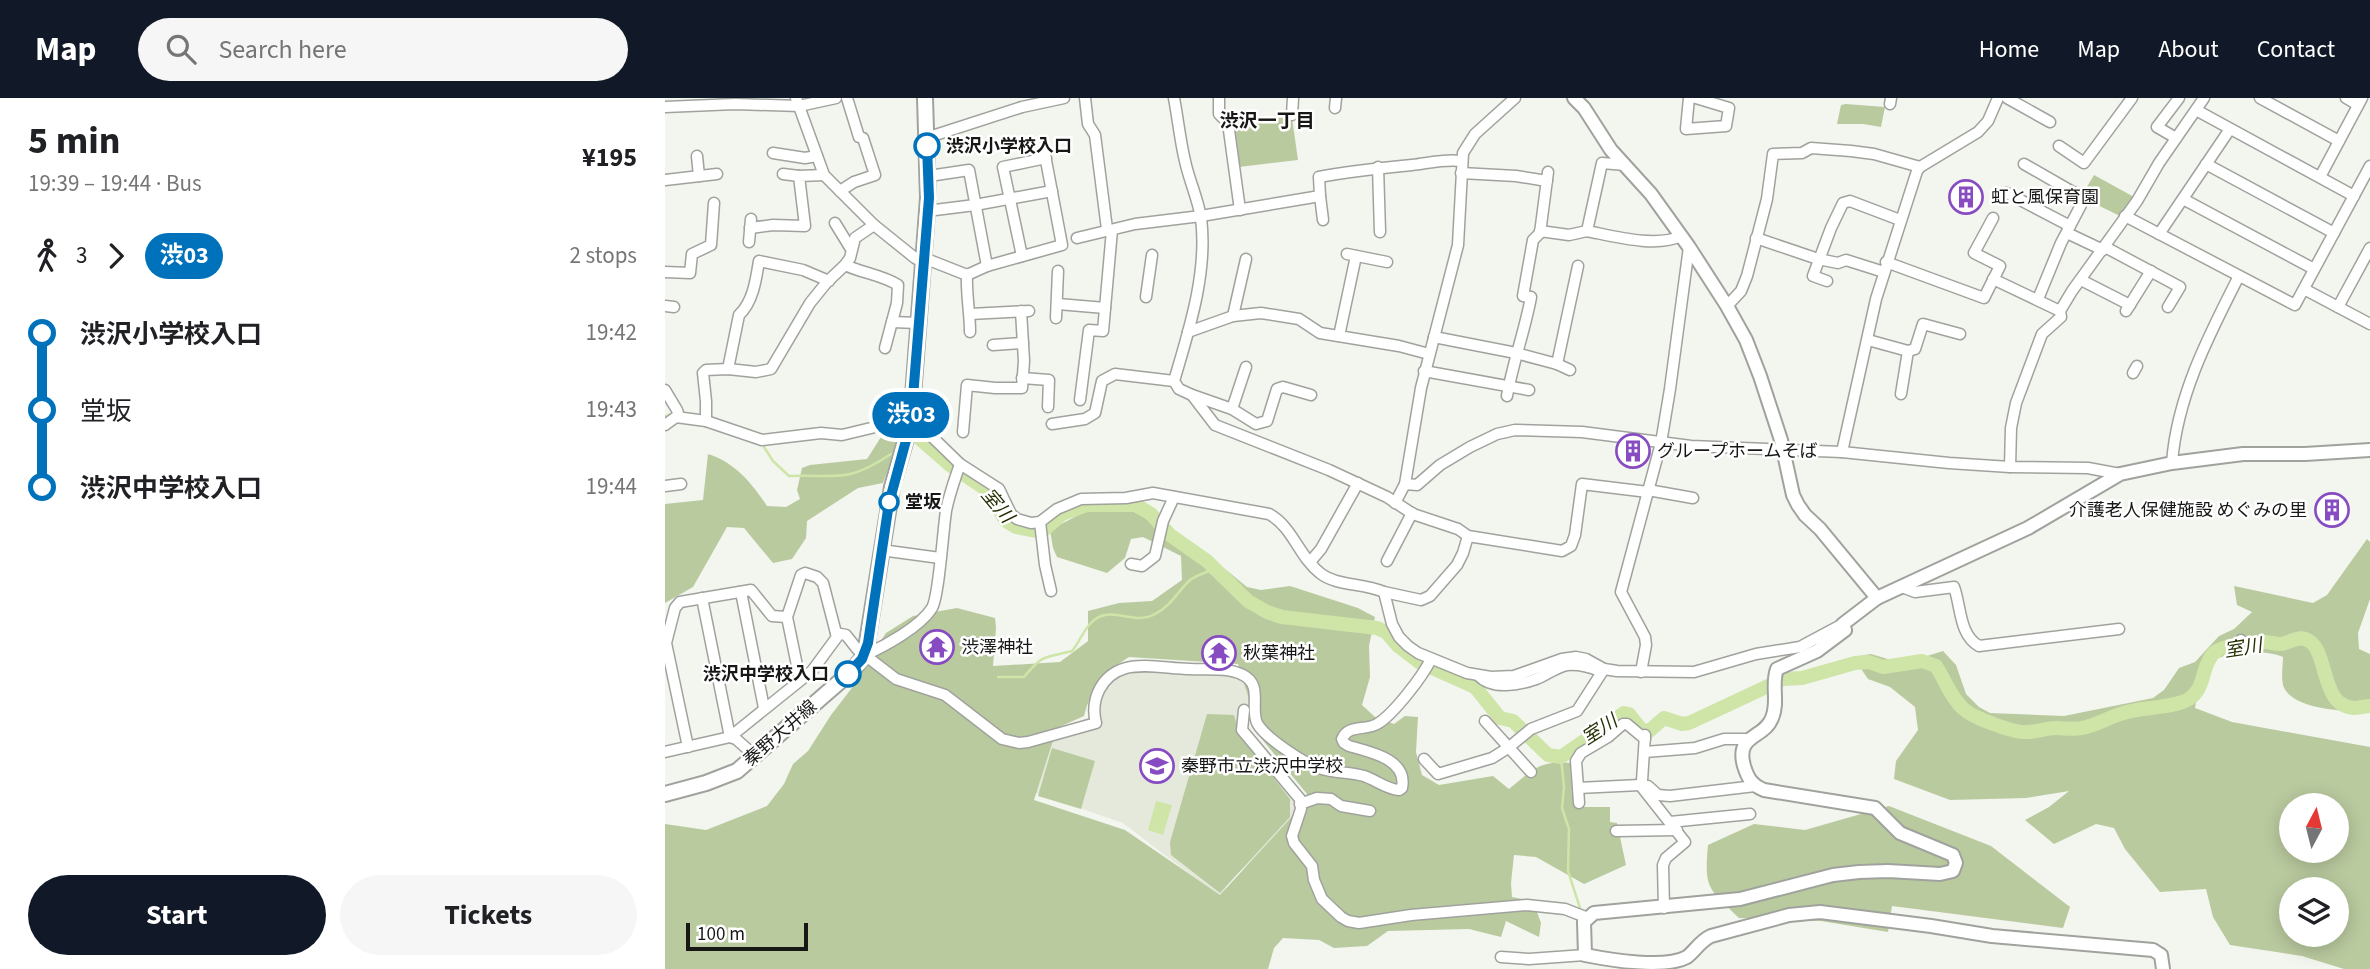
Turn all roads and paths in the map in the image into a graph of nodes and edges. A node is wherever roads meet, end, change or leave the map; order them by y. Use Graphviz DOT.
graph roads {
  1 [pos="836,98"];
  2 [pos="847,98"];
  3 [pos="925,98"];
  4 [pos="1064,98"];
  5 [pos="1085,98"];
  6 [pos="1174,98"];
  7 [pos="1219,98"];
  8 [pos="1293,98"];
  9 [pos="1515,98"];
  10 [pos="1574,98"];
  11 [pos="1689,98"];
  12 [pos="1696,98"];
  13 [pos="1998,98"];
  14 [pos="2007,98"];
  15 [pos="2132,98"];
  16 [pos="2181,98"];
  17 [pos="2260,98"];
  18 [pos="2346,98"];
  19 [pos="2360,101"];
  20 [pos="797,102"];
  21 [pos="2199,105"];
  22 [pos="665,107"];
  23 [pos="1292,115"];
  24 [pos="2050,122"];
  25 [pos="2229,129"];
  26 [pos="926,138"];
  27 [pos="2176,138"];
  28 [pos="2339,141"];
  29 [pos="2059,146"];
  30 [pos="773,153"];
  31 [pos="698,156"];
  32 [pos="817,156"];
  33 [pos="1461,161"];
  34 [pos="2024,164"];
  35 [pos="2206,164"];
  36 [pos="1625,165"];
  37 [pos="2370,166"];
  38 [pos="1378,167"];
  39 [pos="1920,167"];
  40 [pos="1461,173"];
  41 [pos="717,174"];
  42 [pos="783,174"];
  43 [pos="824,175"];
  44 [pos="699,176"];
  45 [pos="799,176"];
  46 [pos="929,176"];
  47 [pos="2320,177"];
  48 [pos="668,182"];
  49 [pos="840,191"];
  50 [pos="1052,191"];
  51 [pos="2007,193"];
  52 [pos="1320,196"];
  53 [pos="2354,196"];
  54 [pos="1010,199"];
  55 [pos="2182,199"];
  56 [pos="714,203"];
  57 [pos="975,205"];
  58 [pos="1240,210"];
  59 [pos="927,211"];
  60 [pos="1201,216"];
  61 [pos="2126,216"];
  62 [pos="1993,218"];
  63 [pos="1323,220"];
  64 [pos="1900,220"];
  65 [pos="835,223"];
  66 [pos="874,225"];
  67 [pos="1110,230"];
  68 [pos="2068,230"];
  69 [pos="1587,231"];
  70 [pos="1380,232"];
  71 [pos="1540,232"];
  72 [pos="2334,233"];
  73 [pos="2159,234"];
  74 [pos="1681,236"];
  75 [pos="1077,238"];
  76 [pos="1756,238"];
  77 [pos="749,242"];
  78 [pos="1689,247"];
  79 [pos="851,248"];
  80 [pos="2370,248"];
  81 [pos="2104,249"];
  82 [pos="1022,256"];
  83 [pos="1152,256"];
  84 [pos="1246,259"];
  85 [pos="1818,259"];
  86 [pos="922,262"];
  87 [pos="1387,262"];
  88 [pos="845,265"];
  89 [pos="1578,265"];
  90 [pos="987,266"];
  91 [pos="1885,267"];
  92 [pos="2314,269"];
  93 [pos="1059,271"];
  94 [pos="1801,271"];
  95 [pos="2151,271"];
  96 [pos="665,272"];
  97 [pos="967,275"];
  98 [pos="1813,276"];
  99 [pos="2239,276"];
  100 [pos="1993,279"];
  101 [pos="2081,280"];
  102 [pos="829,281"];
  103 [pos="1827,281"];
  104 [pos="2304,289"];
  105 [pos="1146,297"];
  106 [pos="2038,299"];
  107 [pos="1058,304"];
  108 [pos="1727,306"];
  109 [pos="2168,307"];
  110 [pos="2338,307"];
  111 [pos="1105,308"];
  112 [pos="2060,311"];
  113 [pos="970,314"];
  114 [pos="1233,316"];
  115 [pos="1056,318"];
  116 [pos="892,322"];
  117 [pos="918,323"];
  118 [pos="2370,324"];
  119 [pos="970,332"];
  120 [pos="1188,332"];
  121 [pos="1960,334"];
  122 [pos="1339,336"];
  123 [pos="1434,337"];
  124 [pos="1868,340"];
  125 [pos="1023,343"];
  126 [pos="993,345"];
  127 [pos="885,348"];
  128 [pos="1907,351"];
  129 [pos="1516,353"];
  130 [pos="1429,354"];
  131 [pos="1557,364"];
  132 [pos="1246,367"];
  133 [pos="728,369"];
  134 [pos="1570,370"];
  135 [pos="1424,371"];
  136 [pos="1022,378"];
  137 [pos="1174,381"];
  138 [pos="665,390"];
  139 [pos="1529,390"];
  140 [pos="1508,391"];
  141 [pos="1101,392"];
  142 [pos="1901,394"];
  143 [pos="1192,395"];
  144 [pos="1311,395"];
  145 [pos="1048,407"];
  146 [pos="1232,409"];
  147 [pos="679,417"];
  148 [pos="706,421"];
  149 [pos="911,422"];
  150 [pos="1052,424"];
  151 [pos="665,425"];
  152 [pos="963,432"];
  153 [pos="1661,443"];
  154 [pos="1783,449"];
  155 [pos="2370,450"];
  156 [pos="1842,452"];
  157 [pos="2172,463"];
  158 [pos="2010,467"];
  159 [pos="958,469"];
  160 [pos="2120,474"];
  161 [pos="1358,483"];
  162 [pos="681,484"];
  163 [pos="1405,484"];
  164 [pos="665,486"];
  165 [pos="1648,491"];
  166 [pos="1174,496"];
  167 [pos="1693,498"];
  168 [pos="1395,503"];
  169 [pos="1412,513"];
  170 [pos="1041,524"];
  171 [pos="1468,536"];
  172 [pos="881,550"];
  173 [pos="940,558"];
  174 [pos="1387,561"];
  175 [pos="1310,562"];
  176 [pos="1131,564"];
  177 [pos="1902,587"];
  178 [pos="1051,591"];
  179 [pos="741,592"];
  180 [pos="1384,592"];
  181 [pos="702,598"];
  182 [pos="1877,598"];
  183 [pos="787,617"];
  184 [pos="1843,624"];
  185 [pos="2119,629"];
  186 [pos="836,633"];
  187 [pos="666,643"];
  188 [pos="865,655"];
  189 [pos="1430,661"];
  190 [pos="1603,670"];
  191 [pos="1641,672"];
  192 [pos="800,680"];
  193 [pos="764,709"];
  194 [pos="1245,710"];
  195 [pos="1485,721"];
  196 [pos="730,737"];
  197 [pos="1748,739"];
  198 [pos="688,747"];
  199 [pos="1508,748"];
  200 [pos="665,752"];
  201 [pos="1645,752"];
  202 [pos="754,755"];
  203 [pos="1424,759"];
  204 [pos="1531,772"];
  205 [pos="1641,783"];
  206 [pos="1755,786"];
  207 [pos="1578,788"];
  208 [pos="665,794"];
  209 [pos="1579,803"];
  210 [pos="1300,804"];
  211 [pos="1370,811"];
  212 [pos="1749,814"];
  213 [pos="1674,826"];
  214 [pos="1616,831"];
  215 [pos="1664,908"];
  216 [pos="1588,918"];
  217 [pos="1585,955"];
  218 [pos="1501,957"];
  219 [pos="1616,965"];
  220 [pos="2163,969"];
  1 -- 20 [label="street"];
  2 -- 49 [label="street"];
  3 -- 26 [label="main road"];
  4 -- 26 [label="street"];
  5 -- 67 [label="street"];
  6 -- 60 [label="street"];
  7 -- 58 [label="street"];
  8 -- 23 [label="street"];
  9 -- 33 [label="street"];
  10 -- 36 [label="street"];
  11 -- 12 [label="street"];
  13 -- 39 [label="street"];
  14 -- 24 [label="street"];
  15 -- 29 [label="street"];
  16 -- 21 [label="street"];
  16 -- 27 [label="street"];
  17 -- 28 [label="street"];
  18 -- 19 [label="street"];
  19 -- 28 [label="street"];
  20 -- 22 [label="street"];
  20 -- 32 [label="street"];
  21 -- 25 [label="street"];
  21 -- 27 [label="street"];
  25 -- 35 [label="street"];
  25 -- 47 [label="street"];
  26 -- 46 [label="main road"];
  27 -- 61 [label="street"];
  28 -- 47 [label="street"];
  30 -- 32 [label="street"];
  31 -- 44 [label="street"];
  32 -- 43 [label="street"];
  33 -- 38 [label="street"];
  33 -- 40 [label="street"];
  34 -- 68 [label="street"];
  35 -- 55 [label="street"];
  35 -- 72 [label="street"];
  36 -- 69 [label="street"];
  36 -- 74 [label="street"];
  37 -- 53 [label="street"];
  38 -- 52 [label="street"];
  38 -- 70 [label="street"];
  39 -- 64 [label="street"];
  39 -- 76 [label="street"];
  40 -- 71 [label="street"];
  40 -- 123 [label="street"];
  41 -- 44 [label="street"];
  42 -- 45 [label="street"];
  43 -- 45 [label="street"];
  43 -- 49 [label="street"];
  44 -- 48 [label="street"];
  45 -- 77 [label="street"];
  46 -- 57 [label="street"];
  46 -- 59 [label="main road"];
  47 -- 53 [label="street"];
  49 -- 66 [label="street"];
  50 -- 54 [label="street"];
  50 -- 54 [label="street"];
  50 -- 82 [label="street"];
  51 -- 68 [label="street"];
  52 -- 58 [label="street"];
  52 -- 63 [label="street"];
  53 -- 72 [label="street"];
  54 -- 57 [label="street"];
  54 -- 82 [label="street"];
  55 -- 73 [label="street"];
  55 -- 92 [label="street"];
  56 -- 96 [label="street"];
  57 -- 59 [label="street"];
  57 -- 90 [label="street"];
  58 -- 60 [label="street"];
  59 -- 86 [label="main road"];
  60 -- 67 [label="street"];
  60 -- 120 [label="street"];
  61 -- 73 [label="street"];
  61 -- 81 [label="street"];
  62 -- 100 [label="street"];
  64 -- 85 [label="street"];
  64 -- 91 [label="street"];
  65 -- 79 [label="street"];
  66 -- 79 [label="street"];
  66 -- 86 [label="street"];
  67 -- 75 [label="street"];
  67 -- 111 [label="street"];
  68 -- 81 [label="street"];
  68 -- 106 [label="street"];
  69 -- 71 [label="street"];
  69 -- 74 [label="street"];
  71 -- 129 [label="street"];
  72 -- 92 [label="street"];
  73 -- 99 [label="street"];
  74 -- 78 [label="street"];
  76 -- 85 [label="street"];
  76 -- 108 [label="street"];
  78 -- 108 [label="street"];
  78 -- 153 [label="street"];
  79 -- 88 [label="street"];
  80 -- 110 [label="street"];
  81 -- 95 [label="street"];
  81 -- 101 [label="street"];
  82 -- 90 [label="street"];
  83 -- 105 [label="street"];
  84 -- 114 [label="street"];
  85 -- 91 [label="street"];
  85 -- 98 [label="street"];
  86 -- 97 [label="street"];
  86 -- 117 [label="main road"];
  87 -- 122 [label="street"];
  88 -- 102 [label="street"];
  88 -- 116 [label="street"];
  89 -- 131 [label="street"];
  90 -- 97 [label="street"];
  91 -- 100 [label="street"];
  91 -- 124 [label="street"];
  92 -- 104 [label="street"];
  93 -- 107 [label="street"];
  94 -- 98 [label="street"];
  95 -- 101 [label="street"];
  95 -- 109 [label="street"];
  97 -- 113 [label="street"];
  98 -- 103 [label="street"];
  99 -- 104 [label="street"];
  99 -- 157 [label="street"];
  100 -- 106 [label="street"];
  101 -- 112 [label="street"];
  102 -- 133 [label="street"];
  102 -- 133 [label="street"];
  104 -- 110 [label="street"];
  106 -- 112 [label="street"];
  107 -- 111 [label="street"];
  107 -- 115 [label="street"];
  108 -- 154 [label="street"];
  110 -- 118 [label="street"];
  111 -- 141 [label="street"];
  112 -- 158 [label="street"];
  113 -- 119 [label="street"];
  113 -- 125 [label="street"];
  114 -- 120 [label="street"];
  114 -- 122 [label="street"];
  116 -- 117 [label="street"];
  116 -- 127 [label="street"];
  117 -- 149 [label="main road"];
  120 -- 137 [label="street"];
  121 -- 128 [label="street"];
  122 -- 130 [label="street"];
  123 -- 129 [label="street"];
  123 -- 130 [label="street"];
  124 -- 128 [label="street"];
  124 -- 156 [label="street"];
  125 -- 126 [label="street"];
  125 -- 136 [label="street"];
  128 -- 142 [label="street"];
  129 -- 131 [label="street"];
  129 -- 140 [label="street"];
  130 -- 135 [label="street"];
  131 -- 134 [label="street"];
  132 -- 146 [label="street"];
  133 -- 148 [label="street"];
  135 -- 140 [label="street"];
  135 -- 163 [label="street"];
  136 -- 145 [label="street"];
  136 -- 152 [label="street"];
  137 -- 141 [label="street"];
  137 -- 143 [label="street"];
  138 -- 147 [label="street"];
  139 -- 140 [label="street"];
  141 -- 150 [label="street"];
  143 -- 146 [label="street"];
  143 -- 161 [label="street"];
  144 -- 146 [label="street"];
  147 -- 148 [label="street"];
  147 -- 151 [label="street"];
  148 -- 149 [label="street"];
  149 -- 159 [label="street"];
  149 -- 172 [label="main road"];
  153 -- 154 [label="street"];
  153 -- 163 [label="street"];
  153 -- 165 [label="street"];
  154 -- 156 [label="street"];
  154 -- 182 [label="street"];
  155 -- 157 [label="street"];
  156 -- 158 [label="street"];
  157 -- 160 [label="street"];
  158 -- 160 [label="street"];
  159 -- 170 [label="street"];
  159 -- 173 [label="street"];
  160 -- 177 [label="street"];
  161 -- 168 [label="street"];
  161 -- 175 [label="street"];
  162 -- 164 [label="street"];
  163 -- 168 [label="street"];
  165 -- 167 [label="street"];
  165 -- 171 [label="street"];
  165 -- 191 [label="street"];
  166 -- 170 [label="street"];
  166 -- 175 [label="street"];
  166 -- 176 [label="street"];
  168 -- 169 [label="street"];
  169 -- 171 [label="street"];
  169 -- 174 [label="street"];
  170 -- 178 [label="street"];
  171 -- 180 [label="street"];
  172 -- 173 [label="street"];
  172 -- 188 [label="main road"];
  173 -- 188 [label="street"];
  175 -- 180 [label="street"];
  177 -- 182 [label="street"];
  177 -- 185 [label="street"];
  179 -- 181 [label="street"];
  179 -- 183 [label="street"];
  179 -- 193 [label="street"];
  180 -- 189 [label="street"];
  181 -- 187 [label="street"];
  181 -- 196 [label="street"];
  182 -- 184 [label="street"];
  183 -- 186 [label="street"];
  183 -- 192 [label="street"];
  184 -- 191 [label="street"];
  184 -- 197 [label="street"];
  186 -- 188 [label="street"];
  186 -- 192 [label="street"];
  187 -- 198 [label="street"];
  188 -- 194 [label="street"];
  188 -- 202 [label="main road, 秦野大井線"];
  189 -- 190 [label="street"];
  189 -- 194 [label="street"];
  190 -- 191 [label="street"];
  190 -- 199 [label="street"];
  192 -- 193 [label="street"];
  193 -- 196 [label="street"];
  194 -- 210 [label="street"];
  195 -- 199 [label="street"];
  196 -- 198 [label="street"];
  196 -- 202 [label="street"];
  197 -- 201 [label="street"];
  197 -- 206 [label="street"];
  198 -- 200 [label="street"];
  199 -- 203 [label="street"];
  199 -- 204 [label="street"];
  201 -- 205 [label="street"];
  201 -- 207 [label="street"];
  202 -- 208 [label="main road, 秦野大井線"];
  205 -- 206 [label="street"];
  205 -- 207 [label="street"];
  205 -- 213 [label="street"];
  206 -- 215 [label="street"];
  207 -- 209 [label="street"];
  210 -- 211 [label="street"];
  210 -- 216 [label="street"];
  212 -- 213 [label="street"];
  213 -- 214 [label="street"];
  213 -- 215 [label="street"];
  215 -- 216 [label="street"];
  216 -- 217 [label="street"];
  217 -- 218 [label="street"];
  217 -- 219 [label="street"];
  219 -- 220 [label="street"];
}
